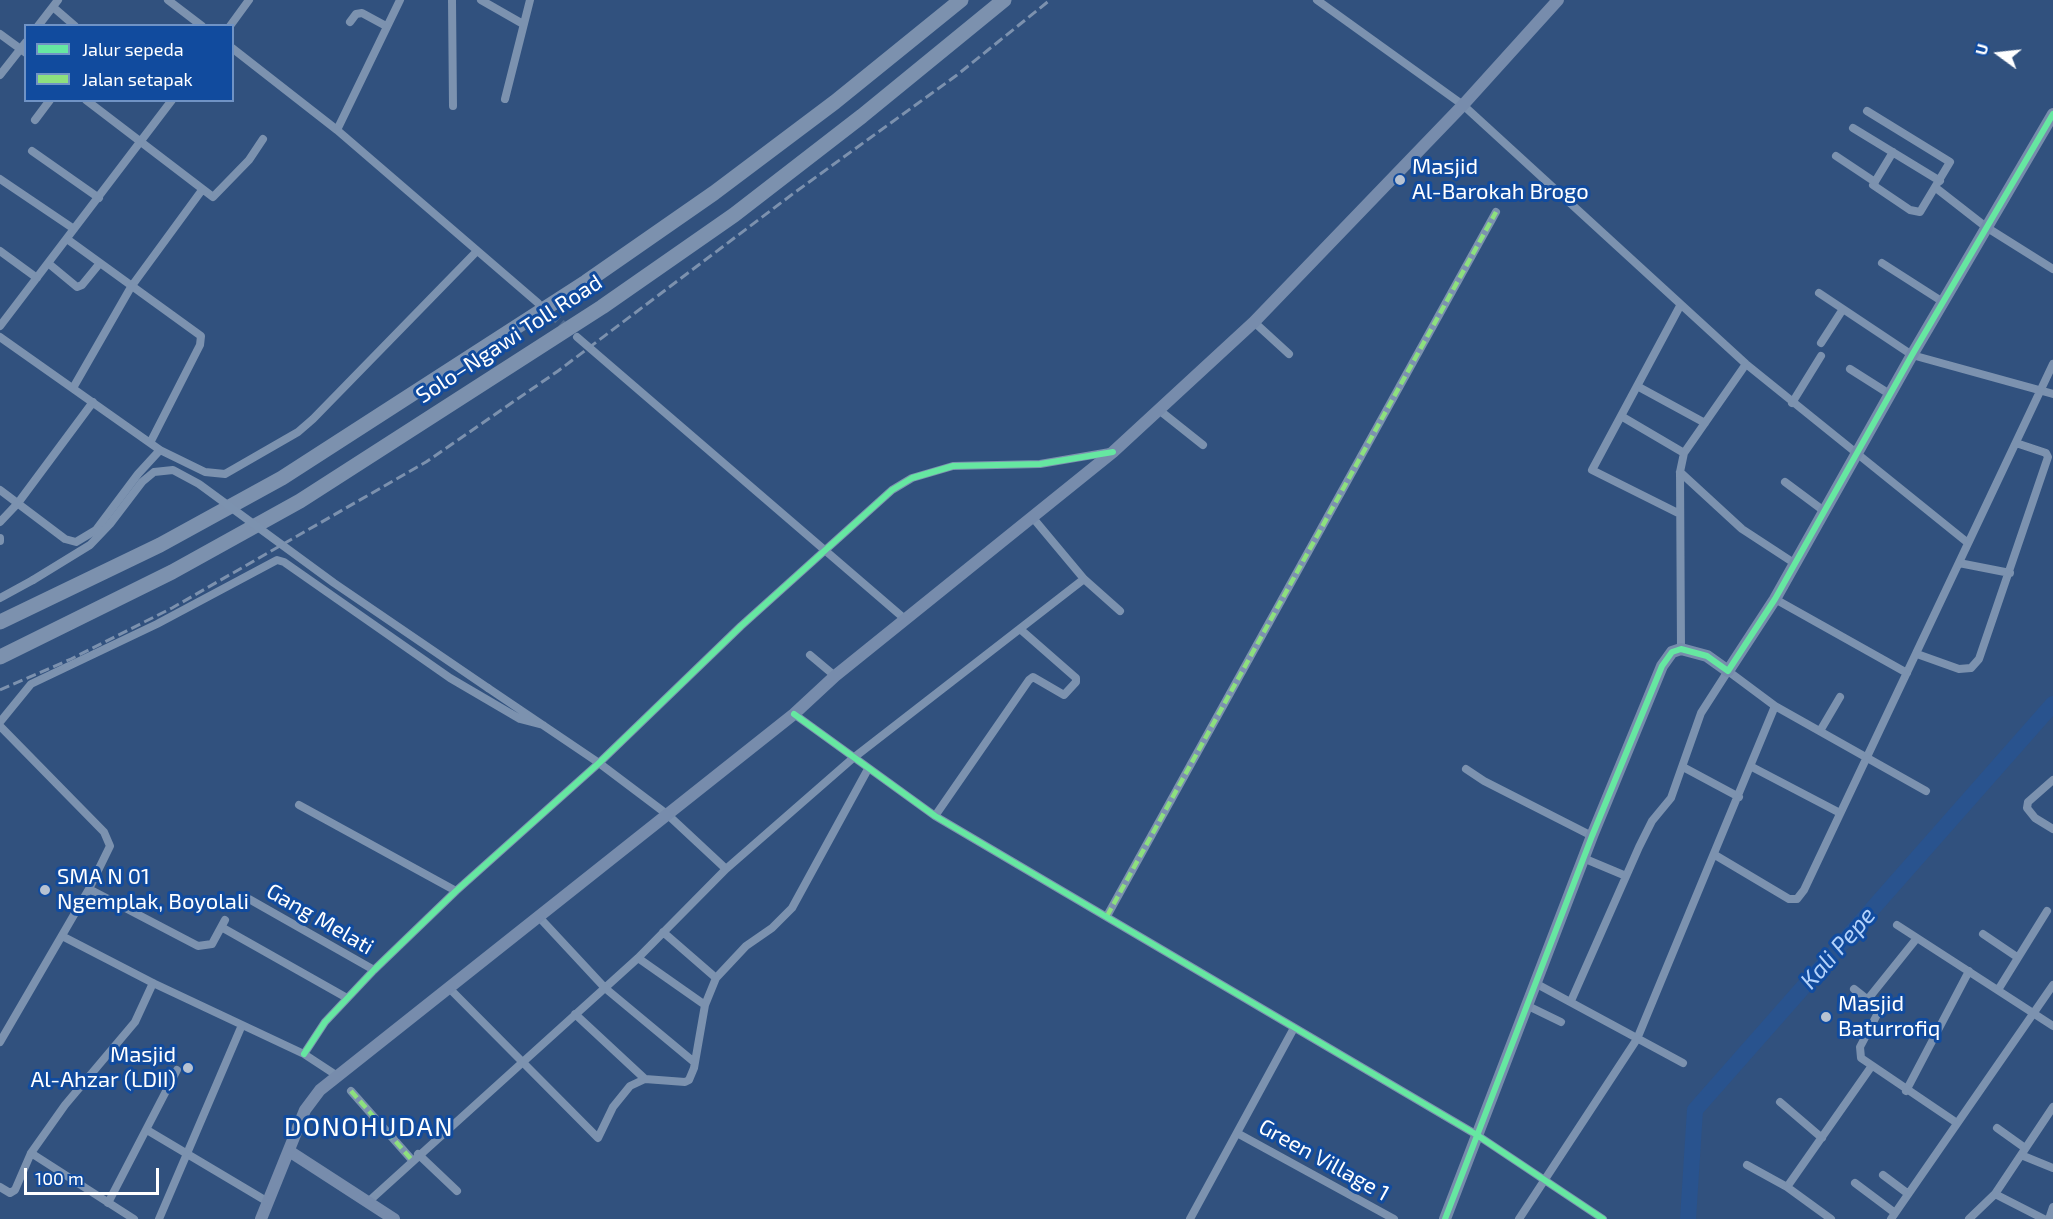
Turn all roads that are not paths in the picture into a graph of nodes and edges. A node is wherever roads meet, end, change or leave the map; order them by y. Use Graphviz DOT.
graph roads {
  1 [pos="168,0"];
  2 [pos="249,0"];
  3 [pos="400,0"];
  4 [pos="452,0"];
  5 [pos="481,0"];
  6 [pos="530,0"];
  7 [pos="961,0"];
  8 [pos="1004,0"];
  9 [pos="1317,0"];
  10 [pos="1558,0"];
  11 [pos="55,3"];
  12 [pos="350,22"];
  13 [pos="39,24"];
  14 [pos="73,24"];
  15 [pos="199,24"];
  16 [pos="231,24"];
  17 [pos="523,24"];
  18 [pos="386,26"];
  19 [pos="0,34"];
  20 [pos="24,48"];
  21 [pos="234,50"];
  22 [pos="0,75"];
  23 [pos="505,99"];
  24 [pos="48,102"];
  25 [pos="89,102"];
  26 [pos="171,102"];
  27 [pos="1463,105"];
  28 [pos="453,106"];
  29 [pos="1867,111"];
  30 [pos="2053,114"];
  31 [pos="35,120"];
  32 [pos="1853,128"];
  33 [pos="337,130"];
  34 [pos="263,139"];
  35 [pos="140,143"];
  36 [pos="32,151"];
  37 [pos="1893,152"];
  38 [pos="1836,156"];
  39 [pos="0,179"];
  40 [pos="1875,182"];
  41 [pos="1938,184"];
  42 [pos="202,190"];
  43 [pos="99,198"];
  44 [pos="1496,212"];
  45 [pos="1986,227"];
  46 [pos="74,229"];
  47 [pos="67,239"];
  48 [pos="0,251"];
  49 [pos="477,251"];
  50 [pos="48,263"];
  51 [pos="99,263"];
  52 [pos="1882,263"];
  53 [pos="2053,269"];
  54 [pos="37,278"];
  55 [pos="131,287"];
  56 [pos="1819,293"];
  57 [pos="1943,302"];
  58 [pos="538,303"];
  59 [pos="1680,306"];
  60 [pos="1843,309"];
  61 [pos="1254,322"];
  62 [pos="0,326"];
  63 [pos="0,337"];
  64 [pos="577,337"];
  65 [pos="1821,343"];
  66 [pos="1289,354"];
  67 [pos="1912,355"];
  68 [pos="1821,356"];
  69 [pos="1746,364"];
  70 [pos="2053,364"];
  71 [pos="1850,369"];
  72 [pos="1637,386"];
  73 [pos="74,388"];
  74 [pos="2040,391"];
  75 [pos="2053,394"];
  76 [pos="1890,395"];
  77 [pos="93,402"];
  78 [pos="1792,404"];
  79 [pos="1159,410"];
  80 [pos="1621,416"];
  81 [pos="1705,423"];
  82 [pos="150,443"];
  83 [pos="2016,443"];
  84 [pos="1203,445"];
  85 [pos="160,450"];
  86 [pos="1857,451"];
  87 [pos="1113,452"];
  88 [pos="1684,453"];
  89 [pos="1680,472"];
  90 [pos="1785,482"];
  91 [pos="0,490"];
  92 [pos="18,503"];
  93 [pos="1824,511"];
  94 [pos="1680,514"];
  95 [pos="1033,518"];
  96 [pos="0,522"];
  97 [pos="1968,543"];
  98 [pos="824,551"];
  99 [pos="1959,562"];
  100 [pos="1794,563"];
  101 [pos="2010,573"];
  102 [pos="1084,579"];
  103 [pos="0,598"];
  104 [pos="1775,599"];
  105 [pos="1120,610"];
  106 [pos="906,620"];
  107 [pos="0,622"];
  108 [pos="1020,629"];
  109 [pos="1681,649"];
  110 [pos="1917,654"];
  111 [pos="810,655"];
  112 [pos="0,657"];
  113 [pos="1728,671"];
  114 [pos="1907,673"];
  115 [pos="835,676"];
  116 [pos="1840,697"];
  117 [pos="1775,706"];
  118 [pos="794,714"];
  119 [pos="0,724"];
  120 [pos="543,725"];
  121 [pos="1820,731"];
  122 [pos="1866,758"];
  123 [pos="852,759"];
  124 [pos="599,763"];
  125 [pos="1683,767"];
  126 [pos="1752,767"];
  127 [pos="868,769"];
  128 [pos="1466,769"];
  129 [pos="2053,780"];
  130 [pos="1926,791"];
  131 [pos="1739,798"];
  132 [pos="299,805"];
  133 [pos="1840,813"];
  134 [pos="668,815"];
  135 [pos="934,816"];
  136 [pos="2053,829"];
  137 [pos="1592,836"];
  138 [pos="1715,855"];
  139 [pos="1583,858"];
  140 [pos="726,869"];
  141 [pos="1626,876"];
  142 [pos="89,889"];
  143 [pos="456,891"];
  144 [pos="249,899"];
  145 [pos="2047,912"];
  146 [pos="538,916"];
  147 [pos="1107,916"];
  148 [pos="1897,925"];
  149 [pos="663,932"];
  150 [pos="1983,934"];
  151 [pos="62,936"];
  152 [pos="1917,938"];
  153 [pos="2017,957"];
  154 [pos="638,958"];
  155 [pos="374,970"];
  156 [pos="1968,970"];
  157 [pos="716,978"];
  158 [pos="153,983"];
  159 [pos="1535,983"];
  160 [pos="2053,985"];
  161 [pos="448,987"];
  162 [pos="605,988"];
  163 [pos="1854,989"];
  164 [pos="1998,990"];
  165 [pos="347,998"];
  166 [pos="1868,999"];
  167 [pos="1571,1001"];
  168 [pos="705,1005"];
  169 [pos="1526,1005"];
  170 [pos="2034,1013"];
  171 [pos="575,1014"];
  172 [pos="1561,1022"];
  173 [pos="242,1025"];
  174 [pos="2053,1026"];
  175 [pos="1294,1028"];
  176 [pos="1637,1039"];
  177 [pos="0,1042"];
  178 [pos="303,1054"];
  179 [pos="521,1062"];
  180 [pos="694,1062"];
  181 [pos="1683,1063"];
  182 [pos="1871,1067"];
  183 [pos="177,1070"];
  184 [pos="336,1075"];
  185 [pos="645,1079"];
  186 [pos="351,1091"];
  187 [pos="1906,1091"];
  188 [pos="1780,1102"];
  189 [pos="2053,1107"];
  190 [pos="1957,1123"];
  191 [pos="1996,1128"];
  192 [pos="147,1130"];
  193 [pos="1237,1133"];
  194 [pos="1477,1135"];
  195 [pos="1822,1138"];
  196 [pos="289,1151"];
  197 [pos="2023,1151"];
  198 [pos="31,1153"];
  199 [pos="185,1155"];
  200 [pos="415,1157"];
  201 [pos="1747,1165"];
  202 [pos="2053,1168"];
  203 [pos="1883,1175"];
  204 [pos="1544,1182"];
  205 [pos="1855,1183"];
  206 [pos="0,1187"];
  207 [pos="1786,1187"];
  208 [pos="457,1191"];
  209 [pos="1907,1193"];
  210 [pos="1995,1194"];
  211 [pos="268,1202"];
  212 [pos="368,1202"];
  213 [pos="108,1203"];
  214 [pos="2053,1207"];
  215 [pos="1893,1216"];
  216 [pos="134,1219"];
  217 [pos="159,1219"];
  218 [pos="261,1219"];
  219 [pos="394,1219"];
  220 [pos="1190,1219"];
  221 [pos="1394,1219"];
  222 [pos="1445,1219"];
  223 [pos="1519,1219"];
  224 [pos="1603,1219"];
  225 [pos="1831,1219"];
  226 [pos="1969,1219"];
  227 [pos="2044,1219"];
  228 [pos="2049,1219"];
  1 -- 15 [label="street"];
  2 -- 16 [label="street"];
  3 -- 18 [label="street"];
  4 -- 28 [label="street"];
  5 -- 17 [label="street"];
  6 -- 17 [label="street"];
  7 -- 107 [label="highway, Solo–Ngawi Toll Road"];
  8 -- 112 [label="highway, Solo–Ngawi Toll Road"];
  9 -- 27 [label="street"];
  10 -- 27 [label="main road"];
  11 -- 13 [label="street"];
  11 -- 14 [label="street"];
  12 -- 18 [label="street"];
  17 -- 23 [label="street"];
  18 -- 33 [label="street"];
  19 -- 20 [label="street"];
  20 -- 22 [label="street"];
  21 -- 33 [label="street"];
  24 -- 31 [label="street"];
  25 -- 35 [label="street"];
  26 -- 35 [label="street"];
  27 -- 59 [label="street"];
  27 -- 61 [label="main road"];
  29 -- 41 [label="street"];
  30 -- 45 [label="main road"];
  32 -- 37 [label="street"];
  33 -- 49 [label="street"];
  34 -- 42 [label="street"];
  35 -- 42 [label="street"];
  35 -- 43 [label="street"];
  36 -- 43 [label="street"];
  37 -- 40 [label="street"];
  37 -- 41 [label="street"];
  38 -- 40 [label="street"];
  39 -- 46 [label="street"];
  40 -- 41 [label="street"];
  41 -- 45 [label="street"];
  42 -- 55 [label="street"];
  43 -- 46 [label="street"];
  44 -- 147 [label="street"];
  45 -- 53 [label="street"];
  45 -- 57 [label="main road"];
  46 -- 47 [label="street"];
  47 -- 50 [label="street"];
  47 -- 51 [label="street"];
  48 -- 54 [label="street"];
  49 -- 58 [label="street"];
  49 -- 85 [label="street"];
  50 -- 51 [label="street"];
  50 -- 54 [label="street"];
  51 -- 55 [label="street"];
  52 -- 57 [label="street"];
  54 -- 62 [label="street"];
  55 -- 73 [label="street"];
  55 -- 82 [label="street"];
  56 -- 60 [label="street"];
  57 -- 67 [label="main road"];
  59 -- 69 [label="street"];
  59 -- 72 [label="street"];
  60 -- 65 [label="street"];
  60 -- 67 [label="street"];
  61 -- 66 [label="street"];
  61 -- 79 [label="main road"];
  63 -- 73 [label="street"];
  64 -- 98 [label="street"];
  67 -- 74 [label="street"];
  67 -- 76 [label="main road"];
  68 -- 78 [label="street"];
  69 -- 78 [label="street"];
  69 -- 81 [label="street"];
  70 -- 74 [label="street"];
  71 -- 76 [label="street"];
  72 -- 80 [label="street"];
  72 -- 81 [label="street"];
  73 -- 77 [label="street"];
  74 -- 75 [label="street"];
  74 -- 83 [label="street"];
  76 -- 86 [label="main road"];
  77 -- 82 [label="street"];
  77 -- 92 [label="street"];
  78 -- 86 [label="street"];
  79 -- 84 [label="street"];
  79 -- 87 [label="main road"];
  80 -- 88 [label="street"];
  80 -- 94 [label="street"];
  81 -- 88 [label="street"];
  82 -- 85 [label="street"];
  83 -- 97 [label="street"];
  83 -- 101 [label="street"];
  85 -- 92 [label="street"];
  86 -- 93 [label="main road"];
  86 -- 97 [label="street"];
  87 -- 95 [label="main road"];
  87 -- 98 [label="street"];
  88 -- 89 [label="street"];
  89 -- 94 [label="street"];
  89 -- 100 [label="street"];
  90 -- 93 [label="street"];
  91 -- 92 [label="street"];
  92 -- 96 [label="street"];
  93 -- 100 [label="main road"];
  94 -- 109 [label="street"];
  95 -- 102 [label="street"];
  95 -- 106 [label="main road"];
  97 -- 99 [label="street"];
  98 -- 106 [label="street"];
  98 -- 124 [label="street"];
  99 -- 101 [label="street"];
  99 -- 110 [label="street"];
  100 -- 104 [label="main road"];
  101 -- 110 [label="street"];
  102 -- 105 [label="street"];
  102 -- 108 [label="street"];
  103 -- 120 [label="street, bridge"];
  104 -- 113 [label="main road"];
  104 -- 114 [label="street"];
  106 -- 115 [label="main road"];
  108 -- 123 [label="street"];
  108 -- 135 [label="street"];
  109 -- 113 [label="main road"];
  109 -- 137 [label="main road"];
  110 -- 114 [label="street"];
  111 -- 115 [label="street"];
  113 -- 117 [label="street"];
  113 -- 125 [label="street"];
  114 -- 122 [label="street"];
  115 -- 118 [label="main road"];
  116 -- 121 [label="street"];
  117 -- 121 [label="street"];
  117 -- 126 [label="street"];
  118 -- 123 [label="street"];
  118 -- 134 [label="main road"];
  119 -- 120 [label="street"];
  119 -- 142 [label="street"];
  120 -- 124 [label="street"];
  121 -- 122 [label="street"];
  122 -- 130 [label="street"];
  122 -- 133 [label="street"];
  123 -- 127 [label="street"];
  123 -- 140 [label="street"];
  124 -- 134 [label="street"];
  124 -- 143 [label="street"];
  125 -- 131 [label="street"];
  125 -- 141 [label="street"];
  126 -- 131 [label="street"];
  126 -- 133 [label="street"];
  127 -- 135 [label="street"];
  127 -- 157 [label="street"];
  128 -- 137 [label="street"];
  129 -- 136 [label="street"];
  131 -- 138 [label="street"];
  132 -- 143 [label="street"];
  133 -- 138 [label="street"];
  134 -- 140 [label="street"];
  134 -- 146 [label="main road"];
  135 -- 147 [label="street"];
  137 -- 139 [label="main road"];
  138 -- 176 [label="street"];
  139 -- 141 [label="street"];
  139 -- 159 [label="main road"];
  140 -- 149 [label="street"];
  141 -- 167 [label="street"];
  142 -- 151 [label="street"];
  142 -- 165 [label="street"];
  143 -- 155 [label="street"];
  144 -- 155 [label="street, Gang Melati"];
  145 -- 153 [label="street"];
  146 -- 161 [label="main road"];
  146 -- 162 [label="street"];
  147 -- 175 [label="street"];
  148 -- 152 [label="street"];
  149 -- 154 [label="street"];
  149 -- 157 [label="street"];
  150 -- 153 [label="street"];
  151 -- 158 [label="street"];
  151 -- 177 [label="street"];
  152 -- 156 [label="street"];
  152 -- 166 [label="street"];
  153 -- 164 [label="street"];
  154 -- 162 [label="street"];
  154 -- 168 [label="street"];
  155 -- 165 [label="street"];
  156 -- 164 [label="street"];
  156 -- 187 [label="street"];
  157 -- 168 [label="street"];
  158 -- 173 [label="street"];
  158 -- 198 [label="street"];
  159 -- 167 [label="street"];
  159 -- 169 [label="main road"];
  160 -- 170 [label="street"];
  161 -- 179 [label="street"];
  161 -- 184 [label="main road"];
  162 -- 171 [label="street"];
  162 -- 180 [label="street"];
  163 -- 166 [label="street"];
  164 -- 170 [label="street"];
  165 -- 178 [label="street"];
  166 -- 182 [label="street"];
  167 -- 176 [label="street"];
  168 -- 180 [label="street"];
  169 -- 172 [label="street"];
  169 -- 194 [label="main road"];
  170 -- 174 [label="street"];
  170 -- 190 [label="street"];
  171 -- 179 [label="street"];
  171 -- 185 [label="street"];
  173 -- 178 [label="street"];
  173 -- 199 [label="street"];
  175 -- 193 [label="street"];
  175 -- 194 [label="street"];
  176 -- 181 [label="street"];
  176 -- 204 [label="street"];
  178 -- 184 [label="street"];
  179 -- 185 [label="street"];
  179 -- 200 [label="street"];
  180 -- 185 [label="street"];
  182 -- 187 [label="street"];
  182 -- 195 [label="street"];
  183 -- 192 [label="street"];
  184 -- 196 [label="main road"];
  186 -- 200 [label="street"];
  187 -- 190 [label="street"];
  188 -- 195 [label="street"];
  189 -- 197 [label="street"];
  190 -- 209 [label="street"];
  191 -- 197 [label="street"];
  192 -- 199 [label="street"];
  192 -- 213 [label="street"];
  193 -- 220 [label="street"];
  193 -- 221 [label="street, Green Village 1"];
  194 -- 204 [label="street"];
  194 -- 222 [label="main road"];
  195 -- 207 [label="street"];
  196 -- 211 [label="main road"];
  196 -- 212 [label="main road"];
  197 -- 202 [label="street"];
  197 -- 210 [label="street"];
  198 -- 206 [label="street"];
  198 -- 213 [label="street"];
  199 -- 211 [label="street"];
  199 -- 217 [label="street"];
  200 -- 208 [label="street"];
  200 -- 212 [label="street"];
  201 -- 207 [label="street"];
  203 -- 209 [label="street"];
  204 -- 223 [label="street"];
  204 -- 224 [label="street"];
  205 -- 215 [label="street"];
  207 -- 225 [label="street"];
  209 -- 215 [label="street"];
  210 -- 226 [label="street"];
  210 -- 227 [label="street"];
  211 -- 218 [label="main road"];
  212 -- 219 [label="main road"];
  213 -- 216 [label="street"];
  214 -- 228 [label="street"];
}
